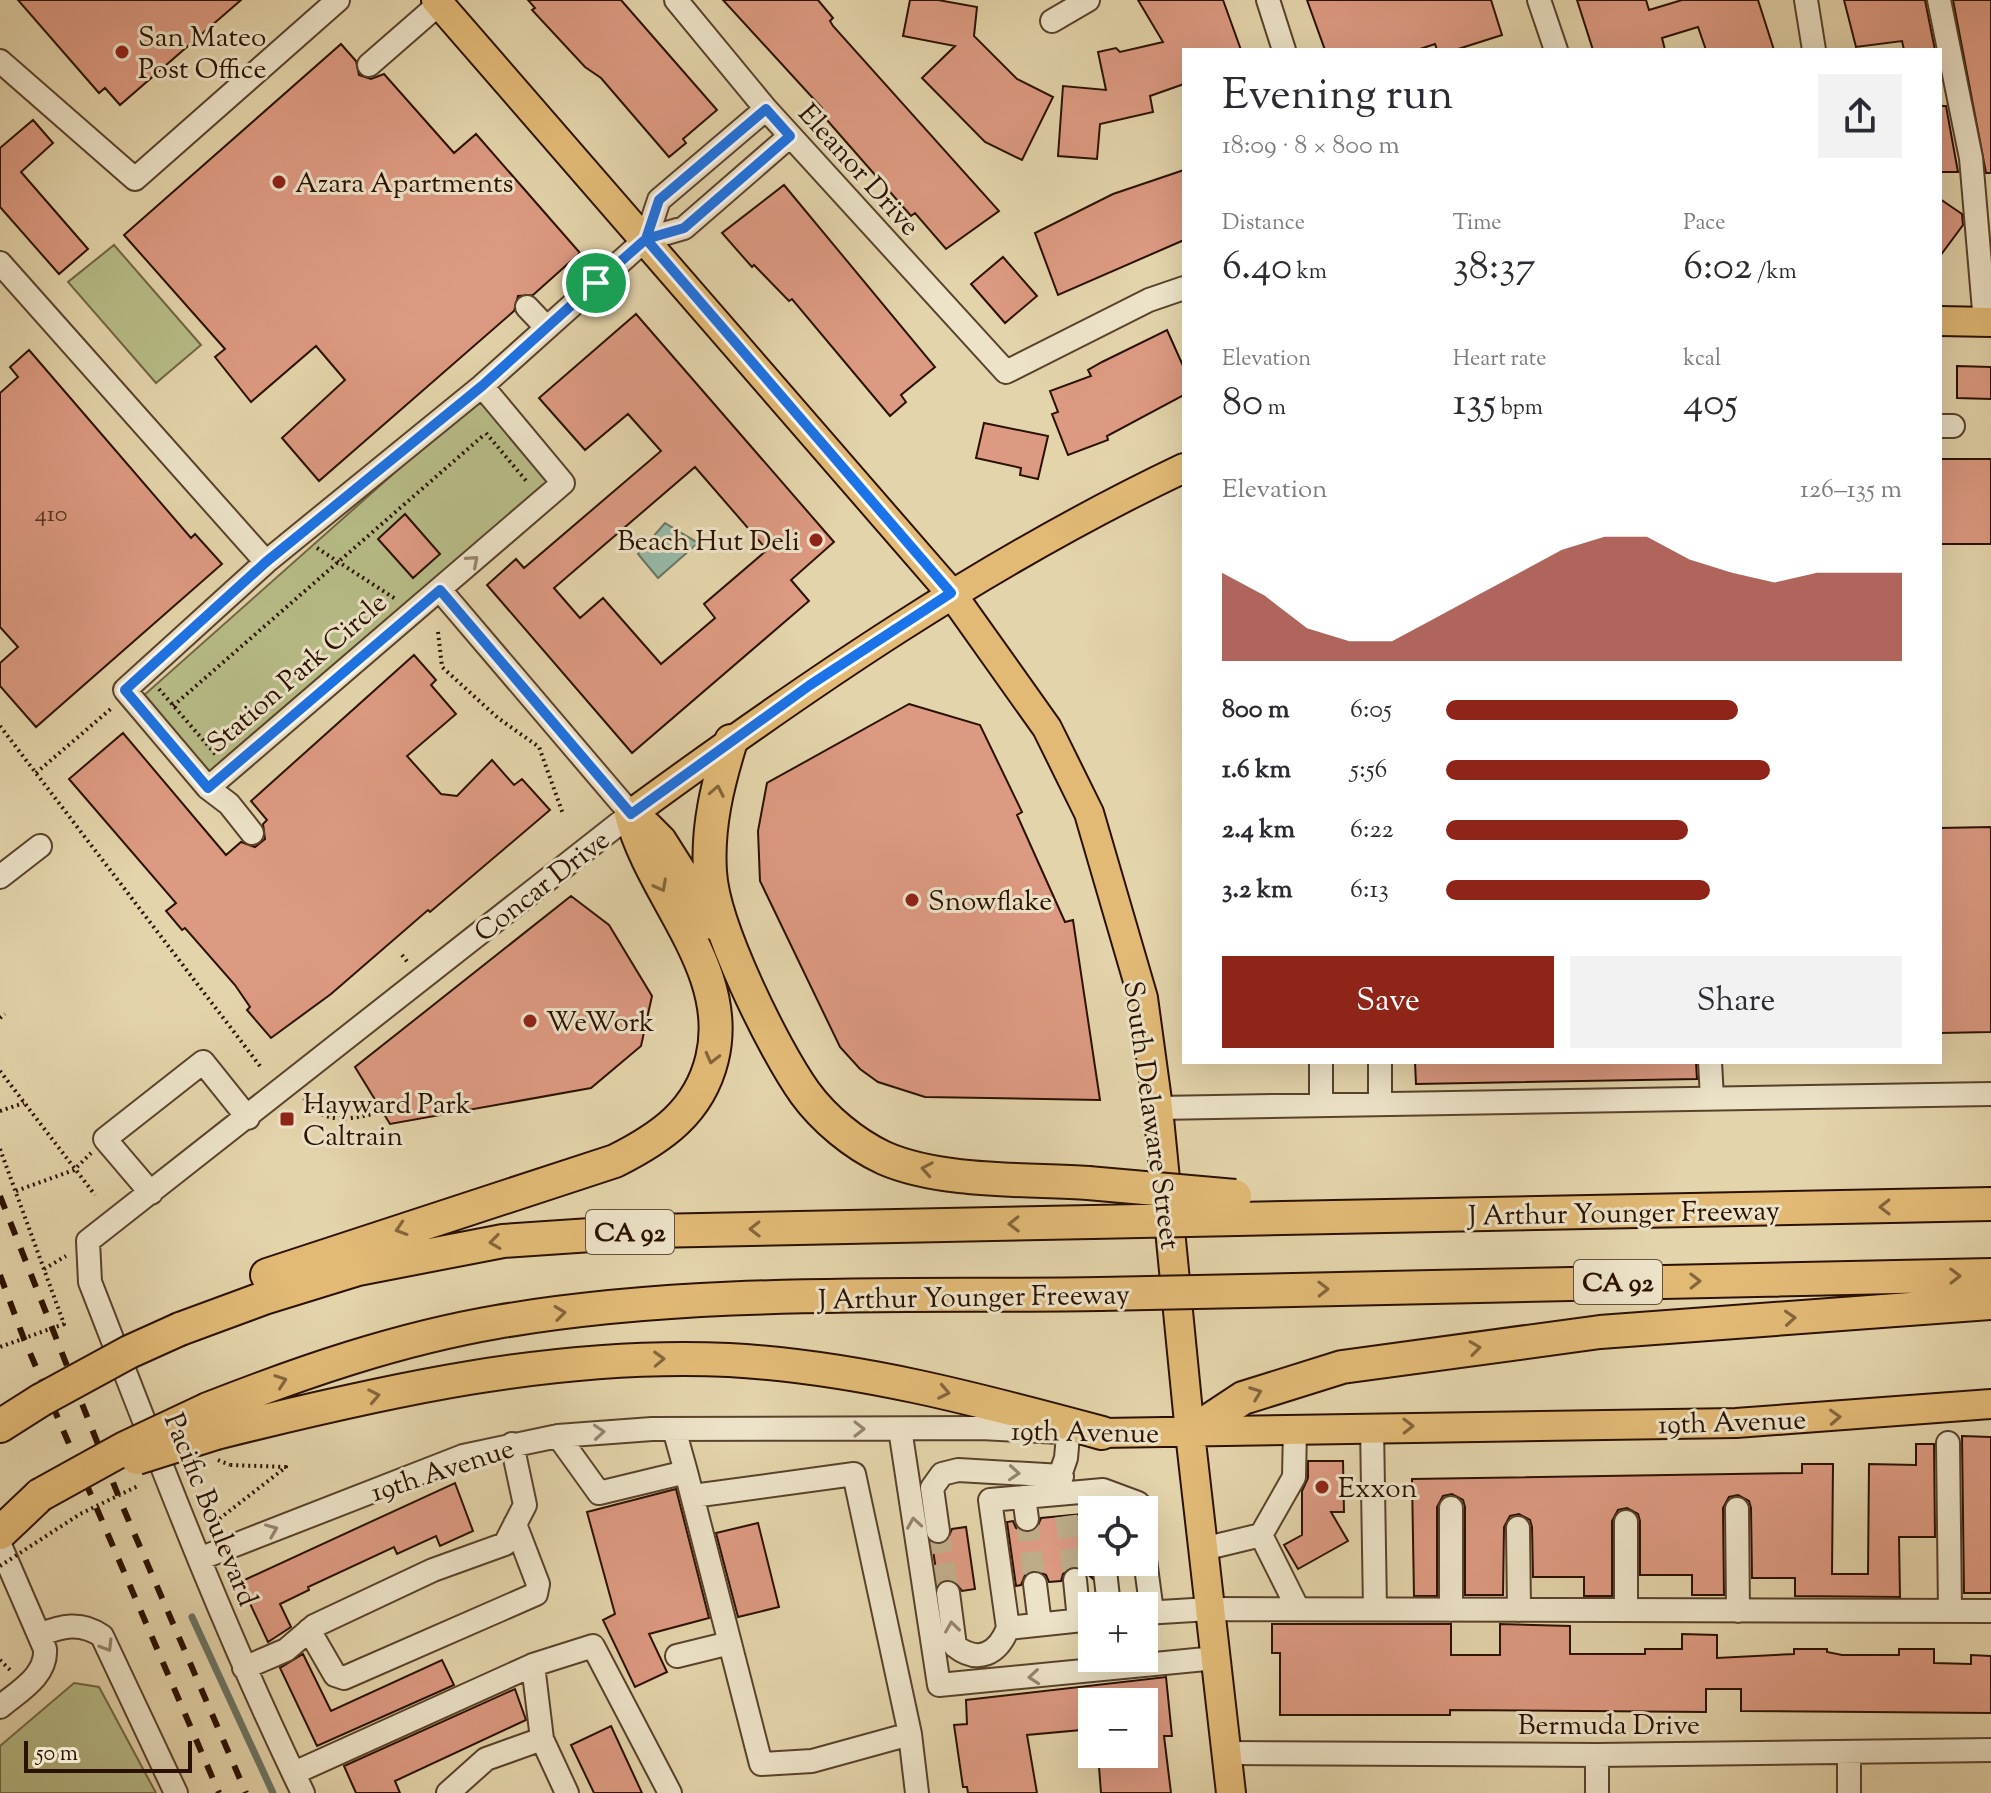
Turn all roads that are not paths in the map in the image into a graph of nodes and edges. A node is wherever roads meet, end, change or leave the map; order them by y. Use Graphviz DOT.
graph roads {
  1 [pos="338,0"];
  2 [pos="676,0"];
  3 [pos="1088,0"];
  4 [pos="1268,0"];
  5 [pos="1539,0"];
  6 [pos="1806,0"];
  7 [pos="1939,0"];
  8 [pos="438,2"];
  9 [pos="1052,21"];
  10 [pos="1283,48"];
  11 [pos="1555,48"];
  12 [pos="1814,48"];
  13 [pos="369,65"];
  14 [pos="2,68"];
  15 [pos="766,109"];
  16 [pos="790,136"];
  17 [pos="646,239"];
  18 [pos="0,263"];
  19 [pos="1182,289"];
  20 [pos="527,307"];
  21 [pos="1942,321"];
  22 [pos="1988,322"];
  23 [pos="546,327"];
  24 [pos="482,386"];
  25 [pos="1182,469"];
  26 [pos="266,562"];
  27 [pos="440,590"];
  28 [pos="951,593"];
  29 [pos="731,741"];
  30 [pos="208,788"];
  31 [pos="631,814"];
  32 [pos="252,833"];
  33 [pos="40,846"];
  34 [pos="0,877"];
  35 [pos="743,973"];
  36 [pos="1321,1064"];
  37 [pos="1380,1064"];
  38 [pos="1710,1064"];
  39 [pos="1991,1094"];
  40 [pos="1712,1098"];
  41 [pos="1380,1104"];
  42 [pos="1321,1105"];
  43 [pos="1158,1108"];
  44 [pos="248,1118"];
  45 [pos="151,1193"];
  46 [pos="1991,1204"];
  47 [pos="1236,1207"];
  48 [pos="88,1241"];
  49 [pos="1991,1275"];
  50 [pos="1991,1303"];
  51 [pos="176,1323"];
  52 [pos="1991,1404"];
  53 [pos="0,1426"];
  54 [pos="1372,1427"];
  55 [pos="1069,1428"];
  56 [pos="674,1429"];
  57 [pos="900,1429"];
  58 [pos="1295,1429"];
  59 [pos="211,1433"];
  60 [pos="1102,1433"];
  61 [pos="1190,1433"];
  62 [pos="558,1436"];
  63 [pos="1948,1443"];
  64 [pos="512,1444"];
  65 [pos="686,1472"];
  66 [pos="40,1495"];
  67 [pos="1061,1495"];
  68 [pos="693,1496"];
  69 [pos="1078,1497"];
  70 [pos="1451,1508"];
  71 [pos="1737,1509"];
  72 [pos="0,1520"];
  73 [pos="1626,1522"];
  74 [pos="515,1524"];
  75 [pos="1518,1528"];
  76 [pos="938,1531"];
  77 [pos="0,1533"];
  78 [pos="1261,1535"];
  79 [pos="0,1545"];
  80 [pos="1203,1549"];
  81 [pos="199,1559"];
  82 [pos="1075,1580"];
  83 [pos="1035,1584"];
  84 [pos="1078,1592"];
  85 [pos="948,1593"];
  86 [pos="1210,1609"];
  87 [pos="1298,1609"];
  88 [pos="1375,1609"];
  89 [pos="1451,1610"];
  90 [pos="1519,1610"];
  91 [pos="1626,1610"];
  92 [pos="1738,1611"];
  93 [pos="1950,1611"];
  94 [pos="1991,1611"];
  95 [pos="1158,1612"];
  96 [pos="1078,1620"];
  97 [pos="1040,1624"];
  98 [pos="1008,1628"];
  99 [pos="309,1630"];
  100 [pos="39,1635"];
  101 [pos="730,1643"];
  102 [pos="677,1656"];
  103 [pos="1216,1658"];
  104 [pos="533,1665"];
  105 [pos="244,1668"];
  106 [pos="0,1707"];
  107 [pos="910,1734"];
  108 [pos="542,1739"];
  109 [pos="1991,1750"];
  110 [pos="1849,1752"];
  111 [pos="1226,1753"];
  112 [pos="1597,1755"];
  113 [pos="298,1783"];
  114 [pos="176,1793"];
  115 [pos="448,1793"];
  116 [pos="567,1793"];
  117 [pos="670,1793"];
  118 [pos="917,1793"];
  119 [pos="1231,1793"];
  120 [pos="1597,1793"];
  121 [pos="1849,1793"];
  1 -- 14 [label="street"];
  2 -- 15 [label="street, Eleanor Drive"];
  3 -- 9 [label="street"];
  4 -- 10 [label="street"];
  5 -- 11 [label="street"];
  6 -- 12 [label="street"];
  7 -- 22 [label="street"];
  8 -- 13 [label="street"];
  8 -- 17 [label="main road, South Delaware Street"];
  15 -- 16 [label="street, Eleanor Drive"];
  15 -- 17 [label="street"];
  16 -- 17 [label="street"];
  16 -- 19 [label="street, Eleanor Drive"];
  17 -- 23 [label="street"];
  17 -- 28 [label="main road, South Delaware Street"];
  18 -- 26 [label="street"];
  20 -- 23 [label="street"];
  21 -- 22 [label="main road"];
  23 -- 24 [label="street"];
  24 -- 26 [label="street"];
  27 -- 24 [label="street, Station Park Circle, one-way"];
  25 -- 28 [label="main road, Concar Drive"];
  26 -- 30 [label="street, Station Park Circle"];
  27 -- 30 [label="street, Station Park Circle"];
  27 -- 31 [label="street"];
  28 -- 29 [label="main road, Concar Drive"];
  28 -- 43 [label="main road, South Delaware Street"];
  29 -- 31 [label="main road, Concar Drive"];
  35 -- 29 [label="highway, one-way"];
  30 -- 32 [label="street"];
  31 -- 35 [label="highway"];
  31 -- 44 [label="street, Concar Drive"];
  31 -- 51 [label="highway, one-way"];
  33 -- 34 [label="street"];
  47 -- 35 [label="highway, one-way, bridge"];
  36 -- 42 [label="street"];
  37 -- 41 [label="street"];
  38 -- 40 [label="street"];
  39 -- 40 [label="street"];
  40 -- 41 [label="street"];
  41 -- 42 [label="street"];
  42 -- 43 [label="street"];
  43 -- 61 [label="main road, South Delaware Street"];
  44 -- 45 [label="street, Concar Drive"];
  44 -- 45 [label="street"];
  45 -- 48 [label="street, Concar Drive"];
  46 -- 47 [label="highway, J Arthur Younger Freeway, one-way"];
  47 -- 51 [label="highway, CA 92, one-way, bridge"];
  48 -- 81 [label="street, Pacific Boulevard"];
  59 -- 49 [label="highway, J Arthur Younger Freeway / CA 92, one-way, bridge"];
  61 -- 50 [label="highway, one-way"];
  51 -- 53 [label="highway, CA 92, bridge"];
  54 -- 52 [label="main road, 19th Avenue, one-way"];
  54 -- 58 [label="main road, 19th Avenue"];
  54 -- 88 [label="street"];
  55 -- 57 [label="street, 19th Avenue"];
  59 -- 55 [label="highway, one-way"];
  55 -- 60 [label="highway"];
  55 -- 67 [label="street"];
  56 -- 57 [label="street, 19th Avenue, one-way"];
  62 -- 56 [label="street, 19th Avenue, one-way"];
  56 -- 65 [label="street"];
  103 -- 57 [label="street, one-way"];
  58 -- 61 [label="main road, 19th Avenue"];
  58 -- 78 [label="street"];
  59 -- 66 [label="highway, bridge"];
  60 -- 61 [label="main road, 19th Avenue"];
  61 -- 80 [label="main road, South Delaware Street"];
  62 -- 64 [label="street, 19th Avenue"];
  62 -- 65 [label="street"];
  63 -- 93 [label="street"];
  64 -- 74 [label="street"];
  81 -- 64 [label="street, 19th Avenue, one-way"];
  65 -- 68 [label="street"];
  66 -- 72 [label="highway"];
  66 -- 77 [label="highway"];
  67 -- 69 [label="street"];
  76 -- 67 [label="street, one-way"];
  67 -- 98 [label="street"];
  68 -- 101 [label="street"];
  68 -- 107 [label="street"];
  70 -- 89 [label="street"];
  71 -- 92 [label="street"];
  73 -- 91 [label="street"];
  74 -- 99 [label="street"];
  74 -- 99 [label="street"];
  75 -- 90 [label="street"];
  78 -- 80 [label="street"];
  78 -- 87 [label="street"];
  79 -- 100 [label="street"];
  80 -- 86 [label="main road, South Delaware Street"];
  81 -- 105 [label="street, Pacific Boulevard"];
  82 -- 84 [label="street"];
  83 -- 97 [label="street"];
  98 -- 85 [label="street, one-way"];
  86 -- 87 [label="street"];
  86 -- 95 [label="street"];
  86 -- 103 [label="main road, South Delaware Street"];
  87 -- 88 [label="street"];
  88 -- 89 [label="street"];
  89 -- 90 [label="street"];
  90 -- 91 [label="street"];
  91 -- 92 [label="street"];
  92 -- 93 [label="street"];
  93 -- 94 [label="street"];
  96 -- 97 [label="street"];
  97 -- 98 [label="street"];
  99 -- 105 [label="street"];
  100 -- 106 [label="street"];
  100 -- 114 [label="street, one-way"];
  101 -- 102 [label="street"];
  101 -- 107 [label="street"];
  103 -- 111 [label="main road, South Delaware Street"];
  104 -- 108 [label="street"];
  104 -- 113 [label="street"];
  104 -- 117 [label="street"];
  105 -- 113 [label="street, Pacific Boulevard"];
  107 -- 118 [label="street"];
  108 -- 115 [label="street"];
  108 -- 116 [label="street"];
  109 -- 110 [label="street, Bermuda Drive"];
  110 -- 112 [label="street, Bermuda Drive"];
  110 -- 121 [label="street"];
  111 -- 112 [label="street, Bermuda Drive"];
  111 -- 119 [label="main road, South Delaware Street"];
  112 -- 120 [label="street"];
}
